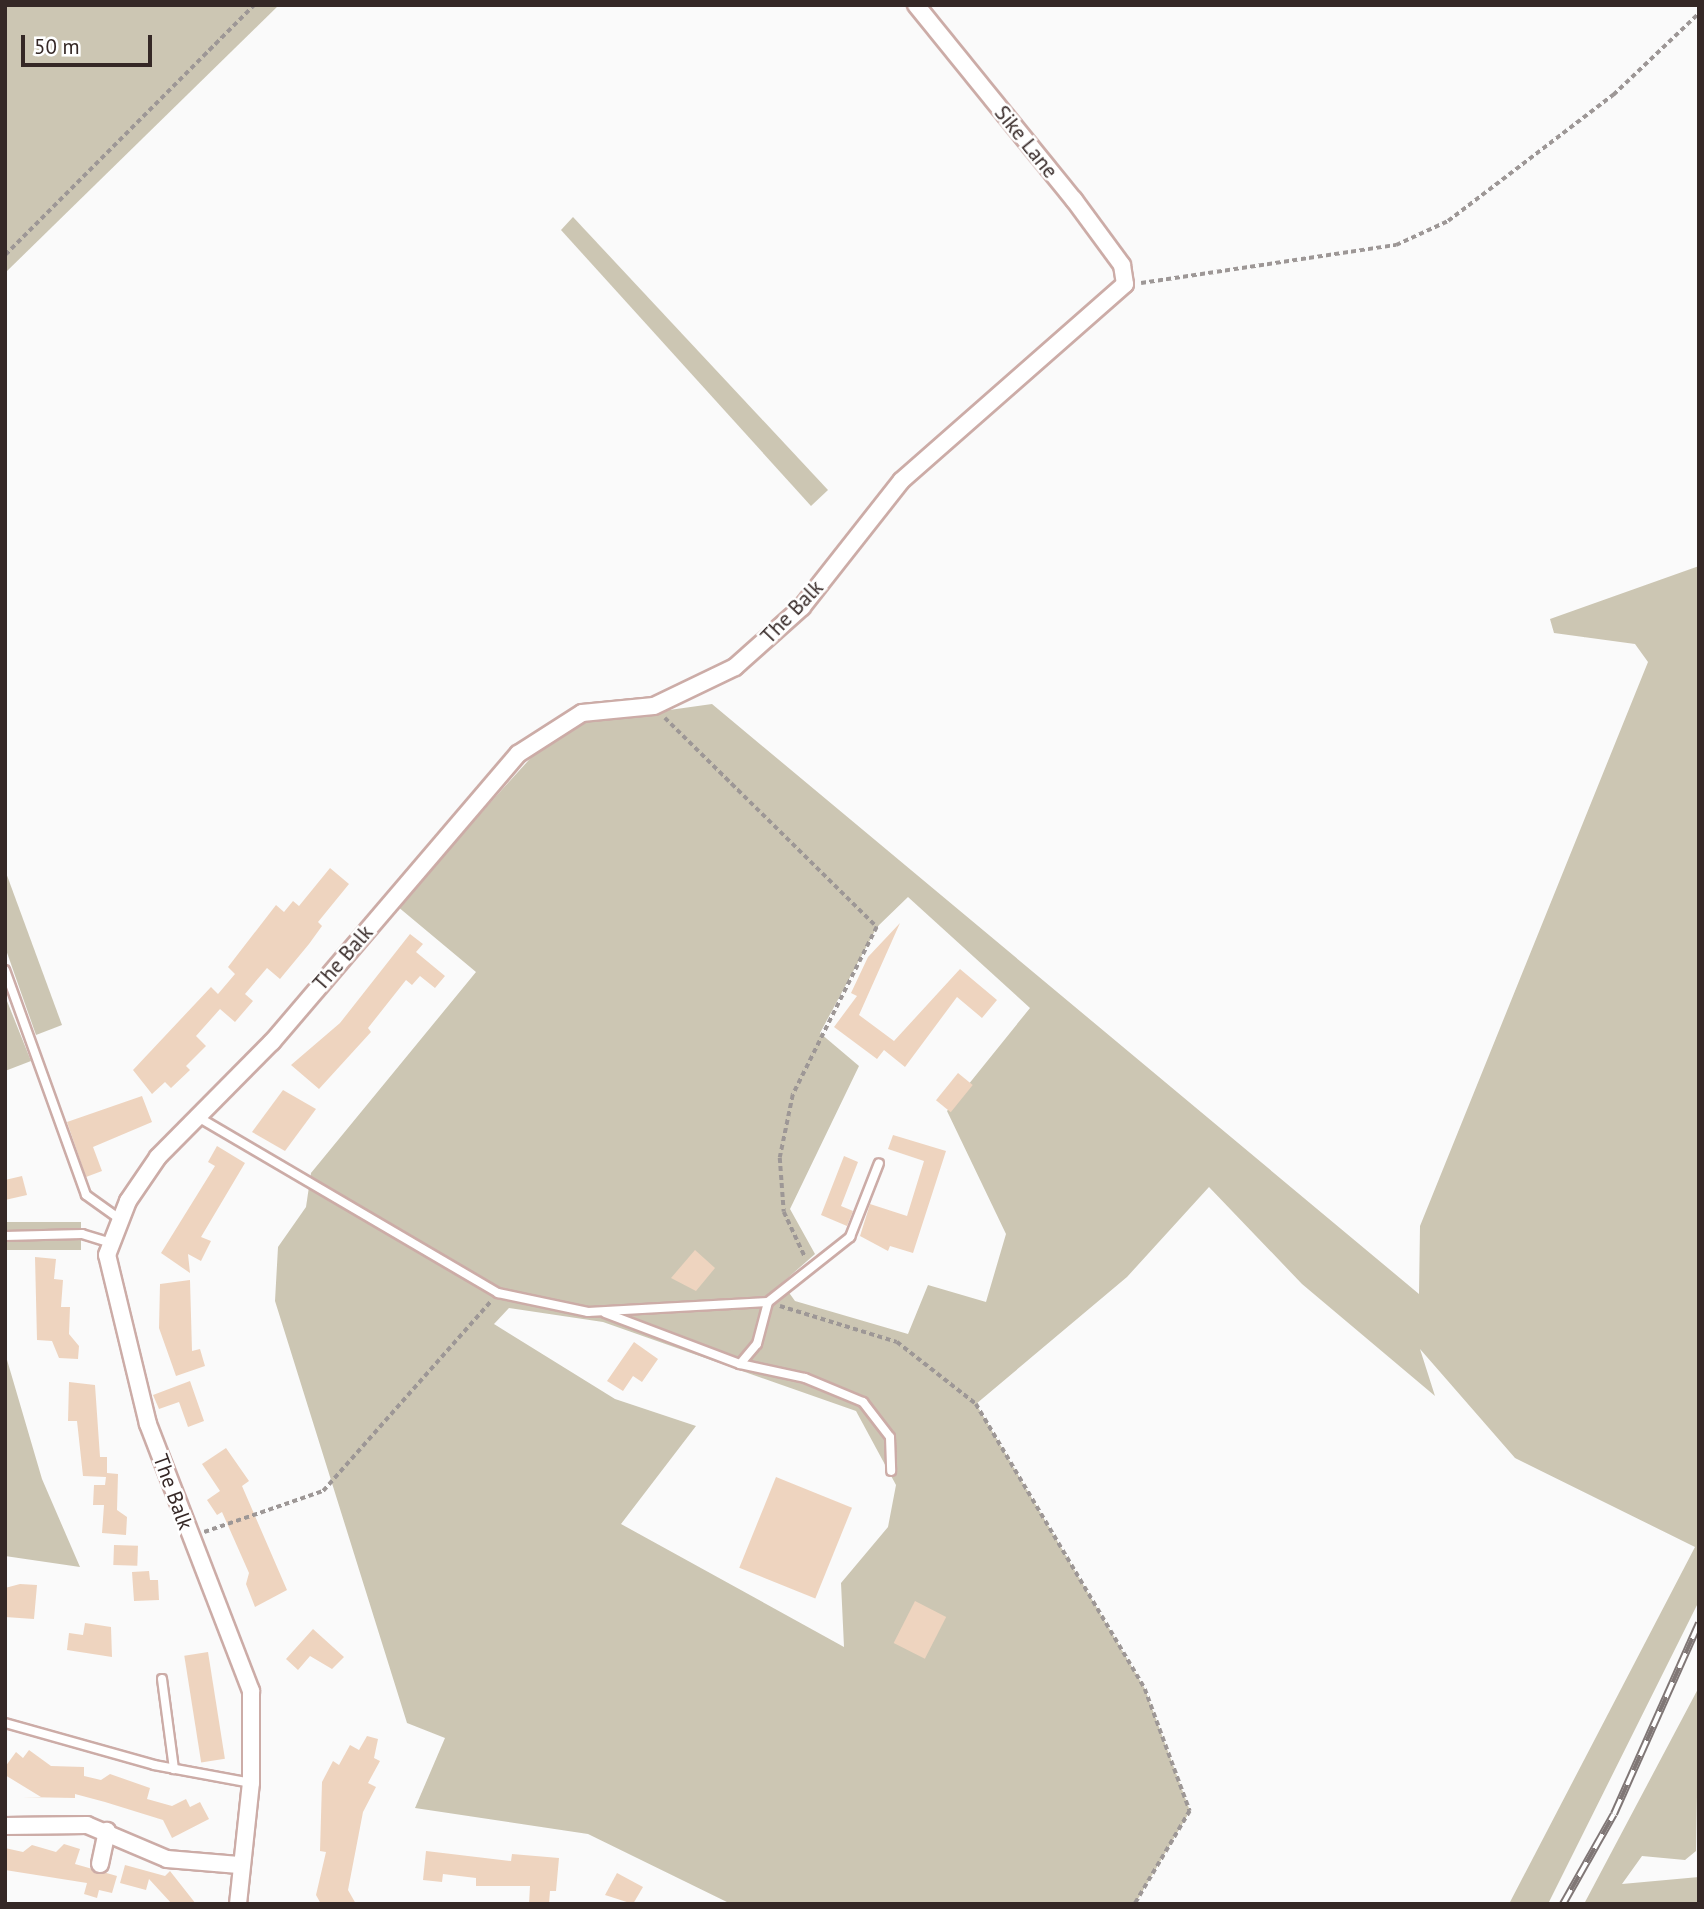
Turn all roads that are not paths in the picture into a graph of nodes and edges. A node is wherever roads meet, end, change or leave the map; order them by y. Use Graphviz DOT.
graph roads {
  1 [pos="916,5"];
  2 [pos="1125,284"];
  3 [pos="5,970"];
  4 [pos="195,1115"];
  5 [pos="879,1163"];
  6 [pos="121,1220"];
  7 [pos="5,1236"];
  8 [pos="112,1242"];
  9 [pos="768,1302"];
  10 [pos="602,1312"];
  11 [pos="740,1364"];
  12 [pos="891,1471"];
  13 [pos="162,1679"];
  14 [pos="5,1723"];
  15 [pos="174,1769"];
  16 [pos="251,1783"];
  17 [pos="5,1826"];
  18 [pos="107,1831"];
  19 [pos="100,1864"];
  20 [pos="239,1865"];
  21 [pos="238,1904"];
  1 -- 2 [label="street, Sike Lane"];
  2 -- 4 [label="street, The Balk"];
  3 -- 6 [label="lane"];
  4 -- 6 [label="street, The Balk"];
  4 -- 10 [label="lane"];
  5 -- 9 [label="lane"];
  6 -- 8 [label="street, The Balk"];
  7 -- 8 [label="lane"];
  8 -- 16 [label="street, The Balk"];
  9 -- 10 [label="lane"];
  9 -- 11 [label="lane"];
  10 -- 11 [label="lane"];
  11 -- 12 [label="lane"];
  13 -- 15 [label="lane"];
  14 -- 15 [label="lane"];
  15 -- 16 [label="lane"];
  16 -- 20 [label="street, The Balk"];
  17 -- 18 [label="street"];
  18 -- 19 [label="street"];
  18 -- 20 [label="street"];
  20 -- 21 [label="street, The Balk"];
}
